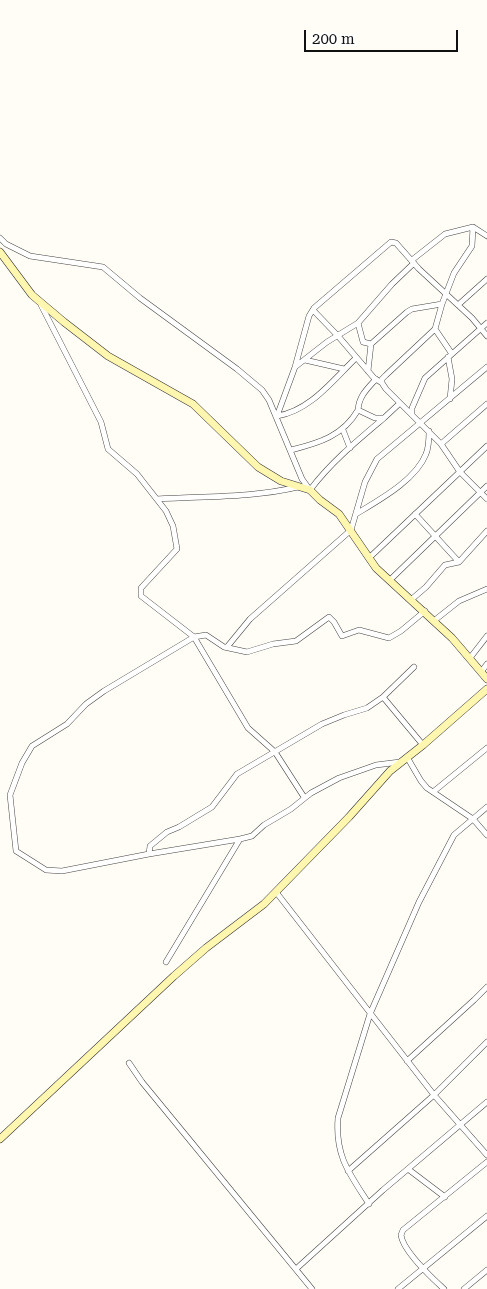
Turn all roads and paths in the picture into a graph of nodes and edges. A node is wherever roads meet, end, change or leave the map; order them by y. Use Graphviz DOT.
graph roads {
  1 [pos="473,227"];
  2 [pos="487,236"];
  3 [pos="0,238"];
  4 [pos="0,252"];
  5 [pos="413,261"];
  6 [pos="487,279"];
  7 [pos="446,295"];
  8 [pos="40,302"];
  9 [pos="442,304"];
  10 [pos="458,305"];
  11 [pos="313,310"];
  12 [pos="487,322"];
  13 [pos="358,323"];
  14 [pos="481,328"];
  15 [pos="435,329"];
  16 [pos="338,336"];
  17 [pos="487,336"];
  18 [pos="371,344"];
  19 [pos="450,356"];
  20 [pos="356,358"];
  21 [pos="305,360"];
  22 [pos="295,367"];
  23 [pos="487,367"];
  24 [pos="344,369"];
  25 [pos="368,371"];
  26 [pos="379,381"];
  27 [pos="450,399"];
  28 [pos="400,403"];
  29 [pos="487,404"];
  30 [pos="358,410"];
  31 [pos="412,414"];
  32 [pos="277,416"];
  33 [pos="384,418"];
  34 [pos="420,423"];
  35 [pos="343,430"];
  36 [pos="429,431"];
  37 [pos="441,444"];
  38 [pos="487,446"];
  39 [pos="350,448"];
  40 [pos="291,450"];
  41 [pos="460,472"];
  42 [pos="302,486"];
  43 [pos="487,486"];
  44 [pos="310,490"];
  45 [pos="480,492"];
  46 [pos="157,499"];
  47 [pos="487,499"];
  48 [pos="356,514"];
  49 [pos="415,514"];
  50 [pos="351,530"];
  51 [pos="487,531"];
  52 [pos="434,535"];
  53 [pos="369,558"];
  54 [pos="459,562"];
  55 [pos="390,580"];
  56 [pos="487,589"];
  57 [pos="412,599"];
  58 [pos="425,611"];
  59 [pos="435,620"];
  60 [pos="487,636"];
  61 [pos="194,637"];
  62 [pos="227,647"];
  63 [pos="470,658"];
  64 [pos="487,664"];
  65 [pos="414,667"];
  66 [pos="481,672"];
  67 [pos="487,679"];
  68 [pos="487,689"];
  69 [pos="383,697"];
  70 [pos="423,745"];
  71 [pos="487,748"];
  72 [pos="275,752"];
  73 [pos="407,757"];
  74 [pos="400,762"];
  75 [pos="433,792"];
  76 [pos="304,797"];
  77 [pos="487,806"];
  78 [pos="473,819"];
  79 [pos="487,835"];
  80 [pos="240,839"];
  81 [pos="149,854"];
  82 [pos="276,892"];
  83 [pos="166,962"];
  84 [pos="486,990"];
  85 [pos="370,1014"];
  86 [pos="487,1042"];
  87 [pos="407,1061"];
  88 [pos="130,1063"];
  89 [pos="434,1094"];
  90 [pos="487,1102"];
  91 [pos="460,1125"];
  92 [pos="0,1138"];
  93 [pos="487,1155"];
  94 [pos="487,1162"];
  95 [pos="408,1169"];
  96 [pos="348,1171"];
  97 [pos="445,1197"];
  98 [pos="369,1204"];
  99 [pos="487,1216"];
  100 [pos="296,1269"];
  101 [pos="423,1269"];
  102 [pos="487,1270"];
  103 [pos="312,1289"];
  104 [pos="398,1289"];
  105 [pos="444,1289"];
  106 [pos="464,1289"];
  1 -- 2 [label="street"];
  1 -- 5 [label="street"];
  1 -- 7 [label="street"];
  3 -- 32 [label="street"];
  4 -- 8 [label="main road"];
  5 -- 7 [label="street"];
  5 -- 11 [label="street"];
  5 -- 13 [label="street"];
  6 -- 10 [label="street"];
  7 -- 9 [label="street"];
  7 -- 10 [label="street"];
  8 -- 42 [label="main road"];
  8 -- 46 [label="street"];
  9 -- 15 [label="street"];
  9 -- 18 [label="street"];
  10 -- 14 [label="street"];
  11 -- 16 [label="street"];
  11 -- 22 [label="street"];
  12 -- 14 [label="street"];
  13 -- 16 [label="street"];
  13 -- 18 [label="street"];
  14 -- 17 [label="street"];
  14 -- 19 [label="street"];
  15 -- 19 [label="street"];
  15 -- 26 [label="street"];
  16 -- 20 [label="street"];
  16 -- 21 [label="street"];
  18 -- 25 [label="street"];
  19 -- 27 [label="street"];
  19 -- 31 [label="street"];
  20 -- 24 [label="street"];
  20 -- 25 [label="street"];
  21 -- 22 [label="street"];
  21 -- 24 [label="street"];
  22 -- 32 [label="street"];
  23 -- 27 [label="street"];
  24 -- 32 [label="street"];
  25 -- 26 [label="street"];
  26 -- 28 [label="street"];
  26 -- 30 [label="street"];
  27 -- 34 [label="street"];
  28 -- 31 [label="street"];
  28 -- 33 [label="street"];
  29 -- 37 [label="street"];
  30 -- 33 [label="street"];
  30 -- 35 [label="street"];
  31 -- 34 [label="street"];
  32 -- 40 [label="street"];
  33 -- 39 [label="street"];
  34 -- 36 [label="street"];
  34 -- 48 [label="street"];
  35 -- 39 [label="street"];
  35 -- 40 [label="street"];
  36 -- 37 [label="street"];
  36 -- 48 [label="street"];
  37 -- 41 [label="street"];
  38 -- 41 [label="street"];
  39 -- 44 [label="street"];
  40 -- 44 [label="street"];
  41 -- 45 [label="street"];
  41 -- 49 [label="street"];
  42 -- 44 [label="main road"];
  42 -- 46 [label="street"];
  43 -- 45 [label="street"];
  44 -- 50 [label="main road"];
  45 -- 47 [label="street"];
  45 -- 52 [label="street"];
  46 -- 61 [label="street"];
  48 -- 50 [label="street"];
  49 -- 52 [label="street"];
  49 -- 53 [label="street"];
  50 -- 53 [label="main road"];
  50 -- 62 [label="street"];
  51 -- 54 [label="street"];
  52 -- 54 [label="street"];
  52 -- 55 [label="street"];
  53 -- 55 [label="main road"];
  54 -- 57 [label="street"];
  55 -- 57 [label="main road"];
  56 -- 59 [label="street"];
  57 -- 58 [label="main road"];
  58 -- 59 [label="main road"];
  58 -- 62 [label="street"];
  59 -- 63 [label="main road"];
  60 -- 63 [label="street"];
  61 -- 62 [label="street"];
  61 -- 72 [label="street"];
  61 -- 81 [label="street"];
  63 -- 66 [label="main road"];
  64 -- 66 [label="street"];
  65 -- 69 [label="street"];
  66 -- 67 [label="main road"];
  68 -- 70 [label="main road"];
  69 -- 70 [label="street"];
  69 -- 72 [label="street"];
  70 -- 73 [label="main road"];
  71 -- 75 [label="street"];
  72 -- 76 [label="street"];
  72 -- 81 [label="street"];
  73 -- 74 [label="main road"];
  73 -- 75 [label="street"];
  74 -- 76 [label="street"];
  74 -- 82 [label="main road"];
  75 -- 78 [label="street"];
  76 -- 80 [label="street"];
  77 -- 78 [label="street"];
  78 -- 79 [label="street"];
  78 -- 85 [label="street"];
  80 -- 81 [label="street"];
  80 -- 83 [label="street"];
  82 -- 85 [label="street"];
  82 -- 92 [label="main road"];
  84 -- 87 [label="street"];
  85 -- 87 [label="street"];
  85 -- 96 [label="street"];
  86 -- 89 [label="street"];
  87 -- 89 [label="street"];
  88 -- 100 [label="street"];
  89 -- 91 [label="street"];
  89 -- 96 [label="street"];
  90 -- 91 [label="street"];
  91 -- 93 [label="street"];
  91 -- 95 [label="street"];
  94 -- 97 [label="street"];
  95 -- 97 [label="street"];
  95 -- 98 [label="street"];
  96 -- 98 [label="street"];
  97 -- 101 [label="street"];
  98 -- 100 [label="street"];
  99 -- 101 [label="street"];
  100 -- 103 [label="street"];
  101 -- 104 [label="street"];
  101 -- 105 [label="street"];
  102 -- 106 [label="street"];
}
